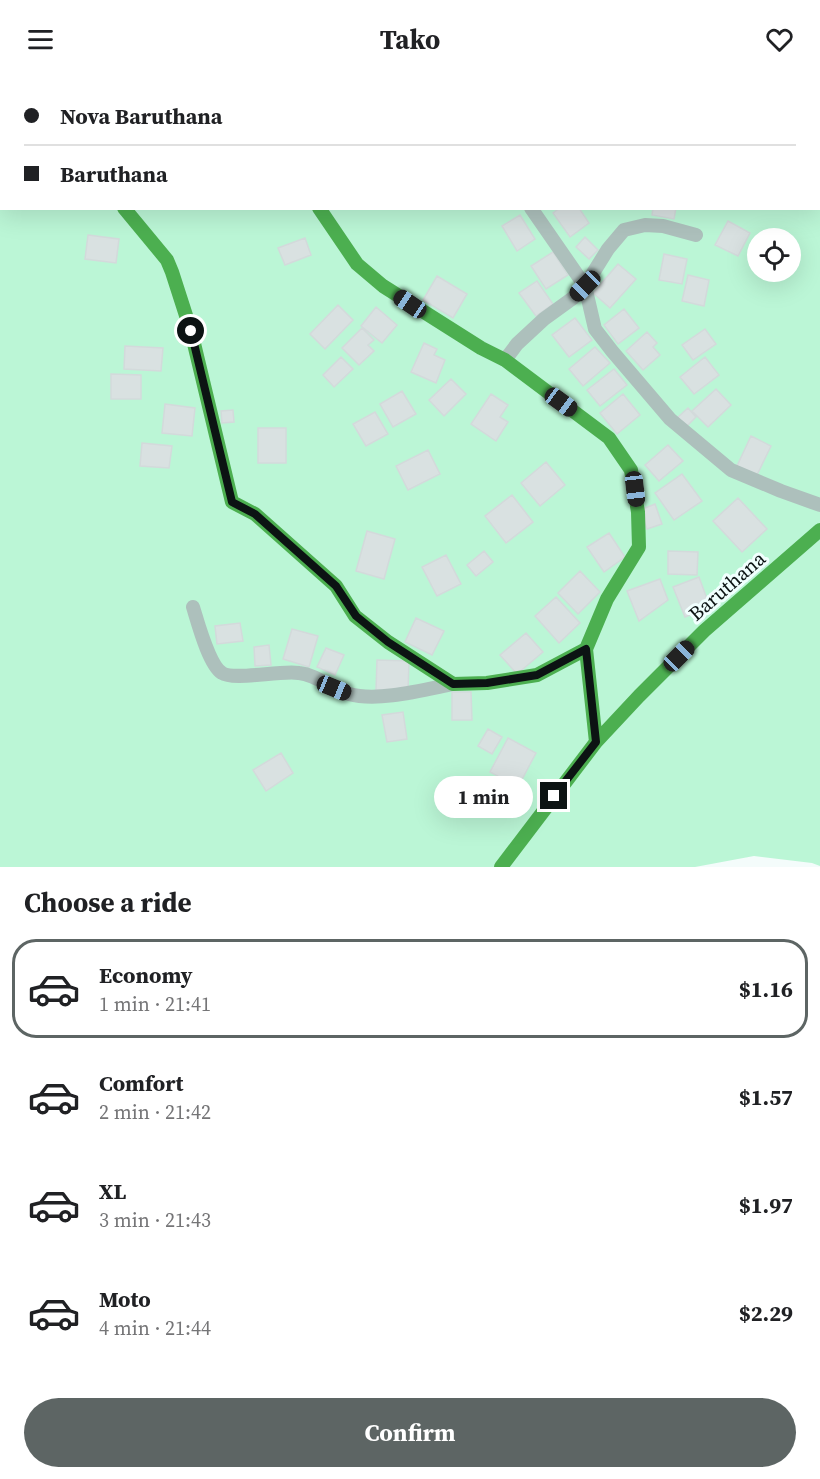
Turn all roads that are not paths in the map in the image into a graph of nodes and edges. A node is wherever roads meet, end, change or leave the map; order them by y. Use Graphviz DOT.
graph roads {
  1 [pos="126,210"];
  2 [pos="320,210"];
  3 [pos="532,210"];
  4 [pos="696,235"];
  5 [pos="585,286"];
  6 [pos="505,360"];
  7 [pos="820,505"];
  8 [pos="820,530"];
  9 [pos="192,607"];
  10 [pos="586,649"];
  11 [pos="453,684"];
  12 [pos="596,742"];
  13 [pos="501,867"];
  1 -- 11 [label="street"];
  2 -- 6 [label="street"];
  3 -- 5 [label="street"];
  4 -- 5 [label="street"];
  5 -- 6 [label="street"];
  5 -- 7 [label="street"];
  6 -- 10 [label="street"];
  8 -- 12 [label="street, Baruthana"];
  9 -- 11 [label="street"];
  10 -- 11 [label="street"];
  10 -- 12 [label="street"];
  12 -- 13 [label="street, Baruthana"];
}
